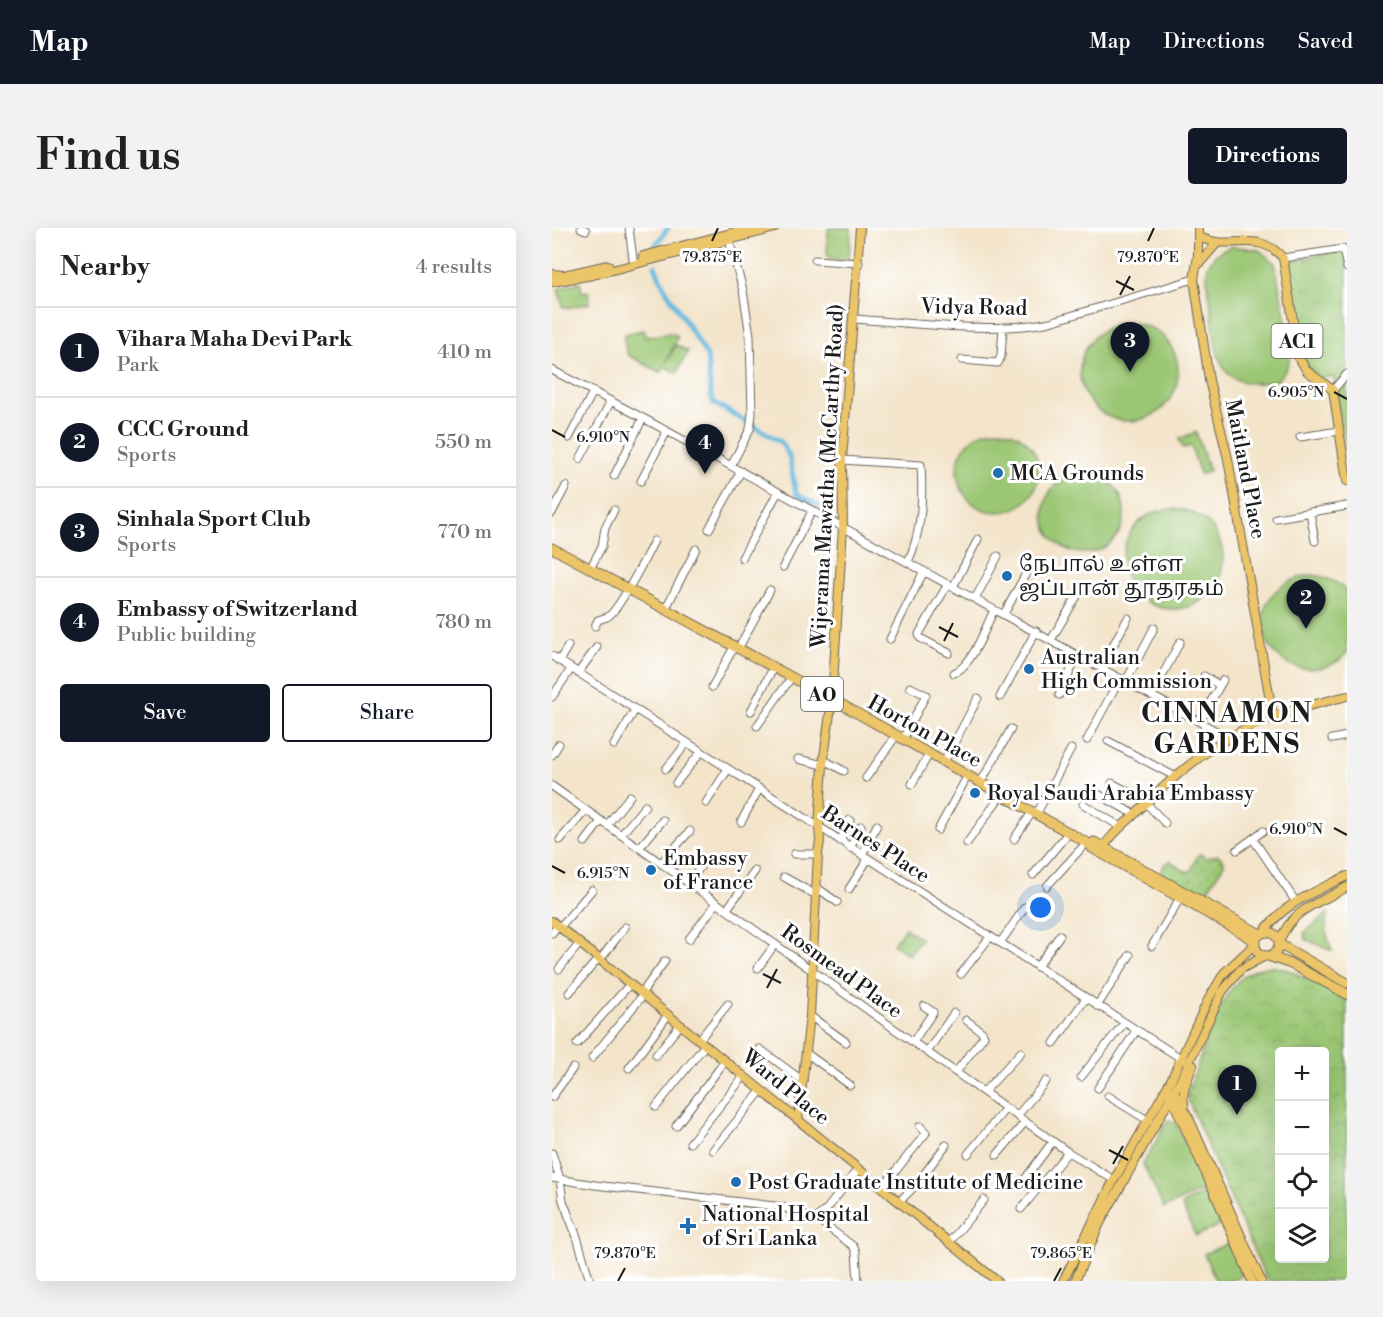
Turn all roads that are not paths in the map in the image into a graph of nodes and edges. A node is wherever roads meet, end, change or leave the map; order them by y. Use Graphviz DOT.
graph roads {
  1 [pos="628,228"];
  2 [pos="750,228"];
  3 [pos="775,228"];
  4 [pos="860,228"];
  5 [pos="1199,233"];
  6 [pos="727,234"];
  7 [pos="1218,242"];
  8 [pos="1345,248"];
  9 [pos="1282,258"];
  10 [pos="633,259"];
  11 [pos="815,260"];
  12 [pos="858,263"];
  13 [pos="1347,268"];
  14 [pos="1196,269"];
  15 [pos="552,274"];
  16 [pos="1194,279"];
  17 [pos="552,282"];
  18 [pos="854,319"];
  19 [pos="1003,327"];
  20 [pos="962,360"];
  21 [pos="552,370"];
  22 [pos="1347,374"];
  23 [pos="1333,390"];
  24 [pos="593,392"];
  25 [pos="611,401"];
  26 [pos="643,418"];
  27 [pos="667,431"];
  28 [pos="1339,431"];
  29 [pos="1300,437"];
  30 [pos="569,438"];
  31 [pos="580,459"];
  32 [pos="842,460"];
  33 [pos="731,466"];
  34 [pos="741,471"];
  35 [pos="614,477"];
  36 [pos="1347,478"];
  37 [pos="641,481"];
  38 [pos="566,486"];
  39 [pos="778,492"];
  40 [pos="1347,506"];
  41 [pos="615,510"];
  42 [pos="812,511"];
  43 [pos="1310,512"];
  44 [pos="552,513"];
  45 [pos="1276,518"];
  46 [pos="843,527"];
  47 [pos="709,529"];
  48 [pos="978,539"];
  49 [pos="654,541"];
  50 [pos="1315,541"];
  51 [pos="552,548"];
  52 [pos="696,549"];
  53 [pos="998,556"];
  54 [pos="742,558"];
  55 [pos="908,562"];
  56 [pos="1030,566"];
  57 [pos="783,567"];
  58 [pos="590,569"];
  59 [pos="924,571"];
  60 [pos="950,585"];
  61 [pos="1083,586"];
  62 [pos="628,589"];
  63 [pos="770,590"];
  64 [pos="975,599"];
  65 [pos="665,610"];
  66 [pos="994,610"];
  67 [pos="1004,614"];
  68 [pos="1128,618"];
  69 [pos="595,626"];
  70 [pos="1154,628"];
  71 [pos="1036,632"];
  72 [pos="890,639"];
  73 [pos="1051,640"];
  74 [pos="1180,642"];
  75 [pos="568,646"];
  76 [pos="597,647"];
  77 [pos="736,648"];
  78 [pos="949,653"];
  79 [pos="1078,655"];
  80 [pos="552,656"];
  81 [pos="559,661"];
  82 [pos="1101,667"];
  83 [pos="773,668"];
  84 [pos="574,671"];
  85 [pos="954,673"];
  86 [pos="1204,676"];
  87 [pos="791,678"];
  88 [pos="1123,679"];
  89 [pos="711,687"];
  90 [pos="910,687"];
  91 [pos="1059,695"];
  92 [pos="1152,695"];
  93 [pos="1347,696"];
  94 [pos="552,697"];
  95 [pos="1000,697"];
  96 [pos="978,698"];
  97 [pos="832,699"];
  98 [pos="635,710"];
  99 [pos="751,711"];
  100 [pos="1273,717"];
  101 [pos="1200,721"];
  102 [pos="757,726"];
  103 [pos="1011,729"];
  104 [pos="1347,736"];
  105 [pos="900,738"];
  106 [pos="1229,738"];
  107 [pos="1332,739"];
  108 [pos="1087,740"];
  109 [pos="1108,741"];
  110 [pos="687,742"];
  111 [pos="560,744"];
  112 [pos="614,745"];
  113 [pos="1071,749"];
  114 [pos="701,752"];
  115 [pos="929,754"];
  116 [pos="552,755"];
  117 [pos="798,759"];
  118 [pos="944,762"];
  119 [pos="824,763"];
  120 [pos="666,769"];
  121 [pos="728,769"];
  122 [pos="844,771"];
  123 [pos="968,775"];
  124 [pos="1174,776"];
  125 [pos="866,778"];
  126 [pos="981,782"];
  127 [pos="676,783"];
  128 [pos="1112,783"];
  129 [pos="912,784"];
  130 [pos="552,786"];
  131 [pos="759,789"];
  132 [pos="1096,793"];
  133 [pos="1002,794"];
  134 [pos="630,796"];
  135 [pos="1146,802"];
  136 [pos="706,803"];
  137 [pos="1083,804"];
  138 [pos="645,806"];
  139 [pos="586,810"];
  140 [pos="1035,812"];
  141 [pos="1134,814"];
  142 [pos="663,820"];
  143 [pos="850,820"];
  144 [pos="741,822"];
  145 [pos="604,823"];
  146 [pos="1165,823"];
  147 [pos="1124,824"];
  148 [pos="877,825"];
  149 [pos="861,826"];
  150 [pos="819,827"];
  151 [pos="938,830"];
  152 [pos="690,831"];
  153 [pos="1263,831"];
  154 [pos="1069,832"];
  155 [pos="621,835"];
  156 [pos="1253,838"];
  157 [pos="1014,839"];
  158 [pos="560,840"];
  159 [pos="840,841"];
  160 [pos="585,842"];
  161 [pos="967,843"];
  162 [pos="1088,843"];
  163 [pos="640,847"];
  164 [pos="850,848"];
  165 [pos="1237,850"];
  166 [pos="1104,851"];
  167 [pos="794,854"];
  168 [pos="818,854"];
  169 [pos="865,857"];
  170 [pos="661,863"];
  171 [pos="703,863"];
  172 [pos="755,871"];
  173 [pos="1033,875"];
  174 [pos="1347,876"];
  175 [pos="784,877"];
  176 [pos="689,883"];
  177 [pos="1047,886"];
  178 [pos="1347,887"];
  179 [pos="849,889"];
  180 [pos="592,890"];
  181 [pos="816,891"];
  182 [pos="1180,898"];
  183 [pos="837,902"];
  184 [pos="1296,902"];
  185 [pos="717,903"];
  186 [pos="1025,907"];
  187 [pos="726,909"];
  188 [pos="557,924"];
  189 [pos="625,927"];
  190 [pos="552,933"];
  191 [pos="1060,935"];
  192 [pos="990,937"];
  193 [pos="1258,938"];
  194 [pos="689,939"];
  195 [pos="580,943"];
  196 [pos="1000,943"];
  197 [pos="1279,943"];
  198 [pos="775,944"];
  199 [pos="1152,946"];
  200 [pos="1130,955"];
  201 [pos="1267,956"];
  202 [pos="599,959"];
  203 [pos="665,961"];
  204 [pos="1037,967"];
  205 [pos="758,968"];
  206 [pos="559,969"];
  207 [pos="812,969"];
  208 [pos="962,974"];
  209 [pos="1347,983"];
  210 [pos="630,984"];
  211 [pos="569,993"];
  212 [pos="1347,993"];
  213 [pos="642,994"];
  214 [pos="1086,999"];
  215 [pos="728,1004"];
  216 [pos="924,1006"];
  217 [pos="1097,1006"];
  218 [pos="954,1013"];
  219 [pos="668,1015"];
  220 [pos="810,1016"];
  221 [pos="966,1020"];
  222 [pos="1124,1023"];
  223 [pos="680,1025"];
  224 [pos="1136,1031"];
  225 [pos="1200,1041"];
  226 [pos="846,1042"];
  227 [pos="913,1042"];
  228 [pos="702,1043"];
  229 [pos="1054,1043"];
  230 [pos="578,1044"];
  231 [pos="760,1049"];
  232 [pos="927,1052"];
  233 [pos="1021,1052"];
  234 [pos="806,1053"];
  235 [pos="656,1055"];
  236 [pos="592,1058"];
  237 [pos="1182,1059"];
  238 [pos="725,1061"];
  239 [pos="573,1068"];
  240 [pos="629,1068"];
  241 [pos="956,1072"];
  242 [pos="744,1076"];
  243 [pos="1081,1077"];
  244 [pos="803,1081"];
  245 [pos="1046,1081"];
  246 [pos="850,1085"];
  247 [pos="1098,1088"];
  248 [pos="761,1091"];
  249 [pos="1170,1091"];
  250 [pos="984,1092"];
  251 [pos="1108,1096"];
  252 [pos="552,1097"];
  253 [pos="656,1107"];
  254 [pos="1006,1108"];
  255 [pos="1163,1112"];
  256 [pos="1017,1116"];
  257 [pos="1184,1117"];
  258 [pos="798,1120"];
  259 [pos="1149,1121"];
  260 [pos="1025,1122"];
  261 [pos="676,1126"];
  262 [pos="920,1126"];
  263 [pos="1053,1142"];
  264 [pos="690,1143"];
  265 [pos="946,1145"];
  266 [pos="713,1150"];
  267 [pos="1068,1152"];
  268 [pos="552,1153"];
  269 [pos="968,1154"];
  270 [pos="997,1155"];
  271 [pos="858,1169"];
  272 [pos="552,1178"];
  273 [pos="560,1179"];
  274 [pos="1025,1179"];
  275 [pos="1114,1180"];
  276 [pos="882,1188"];
  277 [pos="984,1200"];
  278 [pos="899,1202"];
  279 [pos="1021,1209"];
  280 [pos="817,1219"];
  281 [pos="950,1243"];
  282 [pos="590,1281"];
  283 [pos="858,1281"];
  284 [pos="997,1281"];
  285 [pos="1063,1281"];
  286 [pos="1076,1281"];
  287 [pos="1252,1281"];
  288 [pos="1261,1281"];
  1 -- 10 [label="street"];
  2 -- 6 [label="main road"];
  3 -- 6 [label="main road"];
  4 -- 12 [label="main road, Wijerama Mawatha (McCarthy Road)"];
  5 -- 7 [label="main road"];
  5 -- 14 [label="main road, Maitland Place"];
  6 -- 10 [label="main road"];
  6 -- 17 [label="main road"];
  6 -- 33 [label="street"];
  7 -- 9 [label="main road"];
  7 -- 14 [label="main road"];
  8 -- 9 [label="street"];
  8 -- 13 [label="street"];
  9 -- 23 [label="main road, AC1"];
  10 -- 15 [label="main road"];
  11 -- 12 [label="street"];
  12 -- 18 [label="main road, Wijerama Mawatha (McCarthy Road)"];
  14 -- 16 [label="main road, Maitland Place"];
  16 -- 19 [label="street, Vidya Road"];
  16 -- 100 [label="main road, Maitland Place"];
  18 -- 19 [label="street, Vidya Road"];
  18 -- 32 [label="main road, Wijerama Mawatha (McCarthy Road)"];
  19 -- 20 [label="street"];
  21 -- 24 [label="street"];
  22 -- 23 [label="street"];
  23 -- 28 [label="main road"];
  24 -- 25 [label="street"];
  24 -- 30 [label="street"];
  25 -- 26 [label="street"];
  25 -- 31 [label="street"];
  26 -- 27 [label="street"];
  26 -- 35 [label="street"];
  27 -- 33 [label="street"];
  27 -- 37 [label="street"];
  28 -- 29 [label="street"];
  28 -- 36 [label="main road"];
  32 -- 46 [label="main road, Wijerama Mawatha (McCarthy Road)"];
  32 -- 55 [label="street"];
  33 -- 34 [label="street"];
  34 -- 39 [label="street"];
  34 -- 47 [label="street"];
  38 -- 44 [label="street"];
  39 -- 42 [label="street"];
  39 -- 54 [label="street"];
  40 -- 43 [label="street"];
  41 -- 58 [label="street"];
  42 -- 46 [label="street"];
  42 -- 57 [label="street"];
  43 -- 45 [label="street"];
  43 -- 50 [label="street"];
  46 -- 55 [label="street"];
  46 -- 97 [label="main road, Wijerama Mawatha (McCarthy Road)"];
  48 -- 60 [label="street"];
  49 -- 62 [label="street"];
  51 -- 58 [label="highway, Horton Place / A0"];
  52 -- 65 [label="street"];
  53 -- 64 [label="street"];
  55 -- 59 [label="street"];
  56 -- 67 [label="street"];
  58 -- 62 [label="highway, Horton Place / A0"];
  59 -- 60 [label="street"];
  59 -- 72 [label="street"];
  60 -- 64 [label="street"];
  60 -- 78 [label="street"];
  61 -- 73 [label="street"];
  62 -- 65 [label="highway, Horton Place / A0"];
  62 -- 69 [label="street"];
  63 -- 77 [label="street"];
  64 -- 66 [label="street"];
  65 -- 77 [label="highway, Horton Place / A0"];
  66 -- 67 [label="street"];
  66 -- 85 [label="street"];
  67 -- 71 [label="street"];
  68 -- 82 [label="street"];
  70 -- 88 [label="street"];
  71 -- 73 [label="street"];
  71 -- 95 [label="street"];
  73 -- 79 [label="street"];
  74 -- 92 [label="street"];
  75 -- 81 [label="street"];
  76 -- 84 [label="street"];
  77 -- 83 [label="highway, Horton Place / A0"];
  77 -- 89 [label="street"];
  79 -- 82 [label="street"];
  79 -- 91 [label="street"];
  80 -- 81 [label="street, Barnes Place"];
  81 -- 84 [label="street, Barnes Place"];
  82 -- 88 [label="street"];
  83 -- 87 [label="highway, Horton Place / A0"];
  83 -- 99 [label="street"];
  84 -- 94 [label="street"];
  84 -- 98 [label="street, Barnes Place"];
  86 -- 101 [label="street"];
  87 -- 97 [label="highway, Horton Place / A0"];
  87 -- 102 [label="street"];
  88 -- 92 [label="street"];
  88 -- 108 [label="street"];
  90 -- 105 [label="street"];
  92 -- 101 [label="street"];
  93 -- 100 [label="main road"];
  96 -- 118 [label="street"];
  97 -- 105 [label="highway, Horton Place / A0"];
  97 -- 119 [label="main road, Wijerama Mawatha (McCarthy Road)"];
  98 -- 110 [label="street, Barnes Place"];
  98 -- 112 [label="street"];
  100 -- 106 [label="main road"];
  101 -- 106 [label="street"];
  103 -- 126 [label="street"];
  104 -- 107 [label="street"];
  105 -- 115 [label="highway, Horton Place / A0"];
  105 -- 125 [label="street"];
  106 -- 124 [label="main road"];
  109 -- 124 [label="street"];
  110 -- 114 [label="street, Barnes Place"];
  110 -- 120 [label="street"];
  111 -- 116 [label="street"];
  113 -- 140 [label="street"];
  114 -- 121 [label="street, Barnes Place"];
  114 -- 127 [label="street"];
  115 -- 118 [label="highway, Horton Place / A0"];
  115 -- 129 [label="street"];
  117 -- 119 [label="street"];
  118 -- 123 [label="highway, Horton Place / A0"];
  119 -- 122 [label="street"];
  119 -- 150 [label="main road, Wijerama Mawatha (McCarthy Road)"];
  121 -- 131 [label="street, Barnes Place"];
  121 -- 136 [label="street"];
  123 -- 126 [label="highway, Horton Place / A0"];
  123 -- 151 [label="street"];
  124 -- 135 [label="main road"];
  126 -- 133 [label="highway, Horton Place / A0"];
  128 -- 135 [label="street"];
  130 -- 139 [label="street, Rosmead Place"];
  131 -- 144 [label="street"];
  131 -- 150 [label="street, Barnes Place"];
  132 -- 141 [label="street"];
  133 -- 140 [label="highway, Horton Place / A0"];
  133 -- 161 [label="street"];
  134 -- 145 [label="street"];
  135 -- 141 [label="main road"];
  135 -- 146 [label="street"];
  137 -- 147 [label="street"];
  138 -- 155 [label="street"];
  139 -- 145 [label="street, Rosmead Place"];
  139 -- 158 [label="street"];
  140 -- 154 [label="highway, Horton Place / A0"];
  140 -- 157 [label="street"];
  141 -- 147 [label="main road"];
  142 -- 163 [label="street"];
  143 -- 159 [label="street"];
  145 -- 155 [label="street, Rosmead Place"];
  145 -- 160 [label="street"];
  147 -- 166 [label="main road"];
  148 -- 169 [label="street"];
  149 -- 164 [label="street"];
  150 -- 159 [label="street, Barnes Place"];
  150 -- 168 [label="main road, Wijerama Mawatha (McCarthy Road)"];
  152 -- 170 [label="street"];
  153 -- 156 [label="street"];
  154 -- 162 [label="highway, Horton Place / A0"];
  154 -- 173 [label="street"];
  155 -- 163 [label="street, Rosmead Place"];
  156 -- 165 [label="street"];
  156 -- 184 [label="street"];
  159 -- 164 [label="street, Barnes Place"];
  162 -- 166 [label="highway, Horton Place / A0"];
  162 -- 177 [label="street"];
  163 -- 170 [label="street, Rosmead Place"];
  164 -- 169 [label="street, Barnes Place"];
  166 -- 182 [label="highway, Horton Place / A0"];
  166 -- 193 [label="highway, Horton Place / A0"];
  167 -- 168 [label="street"];
  168 -- 181 [label="main road, Wijerama Mawatha (McCarthy Road)"];
  169 -- 179 [label="street"];
  169 -- 192 [label="street, Barnes Place"];
  170 -- 176 [label="street, Rosmead Place"];
  171 -- 176 [label="street"];
  172 -- 187 [label="street"];
  174 -- 184 [label="main road"];
  175 -- 181 [label="street"];
  176 -- 185 [label="street, Rosmead Place"];
  178 -- 197 [label="main road"];
  180 -- 188 [label="street"];
  181 -- 183 [label="street"];
  181 -- 207 [label="main road, Wijerama Mawatha (McCarthy Road)"];
  182 -- 193 [label="highway, Horton Place / A0"];
  182 -- 199 [label="street"];
  184 -- 193 [label="main road"];
  185 -- 187 [label="street, Rosmead Place"];
  185 -- 194 [label="street"];
  186 -- 196 [label="street"];
  187 -- 198 [label="street, Rosmead Place"];
  188 -- 190 [label="street"];
  188 -- 195 [label="main road, Ward Place"];
  189 -- 202 [label="street"];
  191 -- 204 [label="street"];
  192 -- 196 [label="street, Barnes Place"];
  192 -- 208 [label="street"];
  193 -- 197 [label="highway, A0"];
  193 -- 201 [label="highway, A0"];
  193 -- 237 [label="main road"];
  195 -- 202 [label="main road, Ward Place"];
  195 -- 206 [label="street"];
  196 -- 204 [label="street, Barnes Place"];
  197 -- 201 [label="highway"];
  197 -- 209 [label="highway, A0"];
  198 -- 205 [label="street"];
  198 -- 207 [label="street, Rosmead Place"];
  200 -- 217 [label="street"];
  201 -- 212 [label="highway, A0"];
  201 -- 225 [label="main road"];
  202 -- 210 [label="main road, Ward Place"];
  202 -- 211 [label="street"];
  203 -- 213 [label="street"];
  204 -- 214 [label="street, Barnes Place"];
  207 -- 220 [label="main road, Wijerama Mawatha (McCarthy Road)"];
  207 -- 227 [label="street, Rosmead Place"];
  210 -- 213 [label="main road, Ward Place"];
  210 -- 230 [label="street"];
  213 -- 219 [label="main road, Ward Place"];
  213 -- 236 [label="street"];
  214 -- 217 [label="street, Barnes Place"];
  214 -- 229 [label="street"];
  215 -- 228 [label="street"];
  216 -- 227 [label="street"];
  217 -- 222 [label="street, Barnes Place"];
  218 -- 232 [label="street"];
  219 -- 223 [label="main road, Ward Place"];
  219 -- 240 [label="street"];
  220 -- 226 [label="street"];
  220 -- 234 [label="main road, Wijerama Mawatha (McCarthy Road)"];
  221 -- 241 [label="street"];
  222 -- 224 [label="street, Barnes Place"];
  222 -- 243 [label="street"];
  223 -- 228 [label="main road, Ward Place"];
  223 -- 235 [label="street"];
  224 -- 237 [label="street, Barnes Place"];
  224 -- 247 [label="street"];
  225 -- 249 [label="main road"];
  225 -- 257 [label="main road"];
  227 -- 232 [label="street, Rosmead Place"];
  228 -- 238 [label="main road, Ward Place"];
  228 -- 253 [label="street"];
  231 -- 244 [label="street"];
  232 -- 241 [label="street, Rosmead Place"];
  233 -- 250 [label="street"];
  234 -- 244 [label="main road, Wijerama Mawatha (McCarthy Road)"];
  234 -- 246 [label="street"];
  237 -- 249 [label="main road"];
  238 -- 242 [label="main road, Ward Place"];
  238 -- 261 [label="street"];
  239 -- 252 [label="street"];
  241 -- 250 [label="street, Rosmead Place"];
  242 -- 248 [label="main road, Ward Place"];
  242 -- 264 [label="street"];
  244 -- 258 [label="main road, Wijerama Mawatha (McCarthy Road)"];
  245 -- 256 [label="street"];
  248 -- 258 [label="main road, Ward Place"];
  248 -- 266 [label="street"];
  249 -- 255 [label="main road"];
  249 -- 257 [label="main road"];
  249 -- 259 [label="main road"];
  250 -- 254 [label="street, Rosmead Place"];
  251 -- 259 [label="street"];
  254 -- 256 [label="street, Rosmead Place"];
  254 -- 269 [label="street"];
  255 -- 257 [label="main road"];
  255 -- 286 [label="main road"];
  256 -- 260 [label="street, Rosmead Place"];
  257 -- 287 [label="main road"];
  257 -- 288 [label="main road"];
  258 -- 271 [label="main road, Ward Place"];
  259 -- 275 [label="main road"];
  260 -- 263 [label="street, Rosmead Place"];
  260 -- 270 [label="street"];
  262 -- 276 [label="street"];
  263 -- 267 [label="street, Rosmead Place"];
  263 -- 274 [label="street"];
  265 -- 278 [label="street"];
  267 -- 275 [label="street, Rosmead Place"];
  267 -- 279 [label="street"];
  268 -- 273 [label="street"];
  271 -- 276 [label="main road, Ward Place"];
  271 -- 280 [label="street"];
  272 -- 273 [label="street"];
  273 -- 280 [label="street"];
  273 -- 282 [label="street"];
  275 -- 285 [label="main road"];
  276 -- 278 [label="main road, Ward Place"];
  277 -- 281 [label="street"];
  278 -- 281 [label="main road, Ward Place"];
  280 -- 283 [label="street"];
  281 -- 284 [label="main road, Ward Place"];
}
